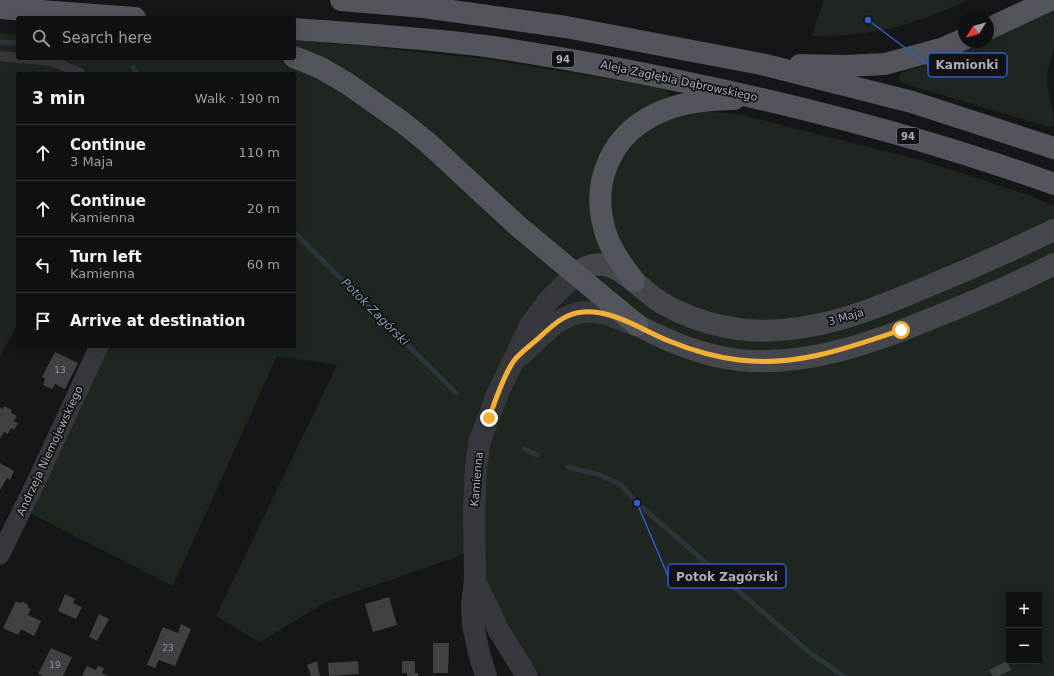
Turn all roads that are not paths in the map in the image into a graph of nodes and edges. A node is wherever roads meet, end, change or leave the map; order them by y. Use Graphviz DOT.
graph roads {
  1 [pos="341,0"];
  2 [pos="1050,0"];
  3 [pos="0,8"];
  4 [pos="108,16"];
  5 [pos="994,26"];
  6 [pos="296,29"];
  7 [pos="958,42"];
  8 [pos="0,56"];
  9 [pos="16,58"];
  10 [pos="296,58"];
  11 [pos="41,60"];
  12 [pos="761,64"];
  13 [pos="78,72"];
  14 [pos="759,98"];
  15 [pos="1054,148"];
  16 [pos="1054,184"];
  17 [pos="1054,230"];
  18 [pos="1046,268"];
  19 [pos="576,274"];
  20 [pos="634,281"];
  21 [pos="637,325"];
  22 [pos="98,348"];
  23 [pos="514,361"];
  24 [pos="0,555"];
  25 [pos="475,579"];
  26 [pos="486,676"];
  27 [pos="527,676"];
  1 -- 12 [label="main road"];
  2 -- 5 [label="main road"];
  3 -- 4 [label="main road"];
  6 -- 14 [label="main road, Aleja Zagłębia Dąbrowskiego / 94"];
  7 -- 12 [label="main road"];
  8 -- 9 [label="lane"];
  10 -- 19 [label="main road"];
  11 -- 13 [label="lane"];
  12 -- 15 [label="main road"];
  14 -- 16 [label="main road, Aleja Zagłębia Dąbrowskiego / 94"];
  14 -- 20 [label="main road"];
  17 -- 20 [label="main road, 3 Maja"];
  18 -- 21 [label="main road"];
  19 -- 20 [label="main road, 3 Maja"];
  19 -- 21 [label="main road"];
  19 -- 23 [label="street, Kamienna"];
  21 -- 23 [label="street, Kamienna"];
  22 -- 24 [label="street, Andrzeja Niemojewskiego"];
  23 -- 25 [label="street, Kamienna"];
  25 -- 26 [label="street, Kamienna"];
  25 -- 27 [label="street, Kamienna"];
}
